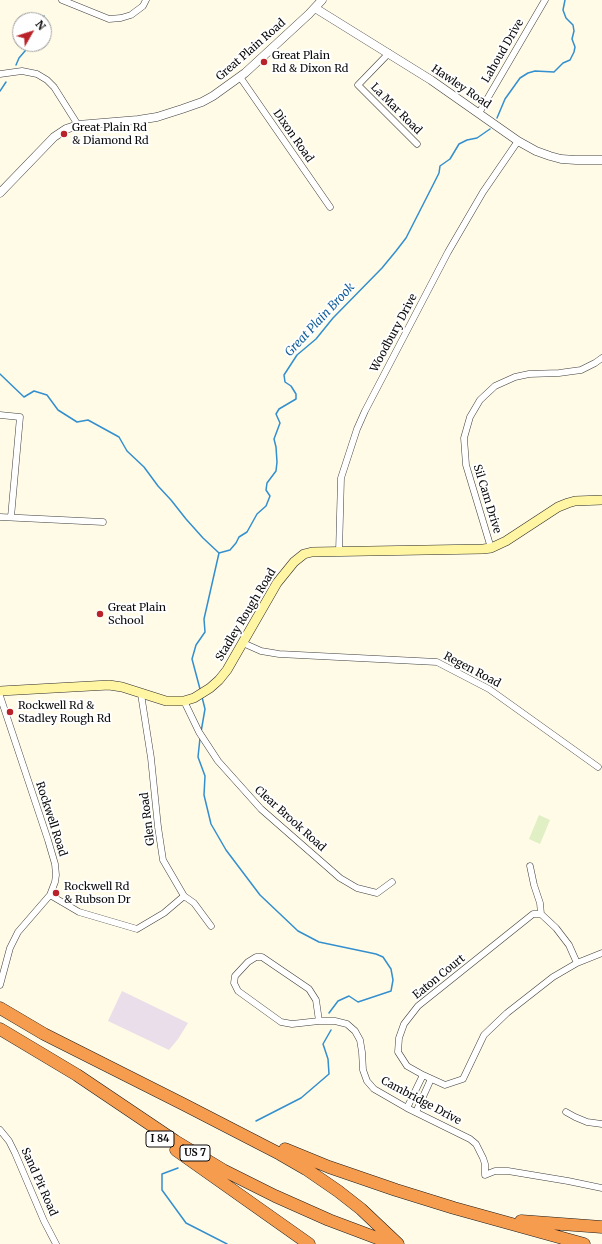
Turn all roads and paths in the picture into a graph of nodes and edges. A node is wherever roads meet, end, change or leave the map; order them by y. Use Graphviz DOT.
graph roads {
  1 [pos="62,0"];
  2 [pos="146,0"];
  3 [pos="322,0"];
  4 [pos="545,0"];
  5 [pos="315,8"];
  6 [pos="389,54"];
  7 [pos="0,74"];
  8 [pos="240,77"];
  9 [pos="479,113"];
  10 [pos="78,124"];
  11 [pos="518,141"];
  12 [pos="417,144"];
  13 [pos="602,160"];
  14 [pos="0,192"];
  15 [pos="330,207"];
  16 [pos="602,358"];
  17 [pos="0,415"];
  18 [pos="602,500"];
  19 [pos="0,516"];
  20 [pos="11,517"];
  21 [pos="103,522"];
  22 [pos="491,548"];
  23 [pos="339,552"];
  24 [pos="243,643"];
  25 [pos="0,691"];
  26 [pos="141,694"];
  27 [pos="0,696"];
  28 [pos="184,701"];
  29 [pos="598,767"];
  30 [pos="530,866"];
  31 [pos="392,882"];
  32 [pos="50,894"];
  33 [pos="184,896"];
  34 [pos="541,914"];
  35 [pos="211,926"];
  36 [pos="602,953"];
  37 [pos="577,963"];
  38 [pos="0,985"];
  39 [pos="5,1011"];
  40 [pos="319,1021"];
  41 [pos="6,1033"];
  42 [pos="423,1075"];
  43 [pos="431,1079"];
  44 [pos="184,1104"];
  45 [pos="407,1108"];
  46 [pos="416,1112"];
  47 [pos="566,1112"];
  48 [pos="602,1124"];
  49 [pos="0,1130"];
  50 [pos="602,1188"];
  51 [pos="423,1199"];
  52 [pos="602,1227"];
  53 [pos="394,1242"];
  54 [pos="56,1244"];
  55 [pos="309,1244"];
  56 [pos="584,1244"];
  1 -- 2 [label="street"];
  3 -- 5 [label="street, Great Plain Road"];
  4 -- 9 [label="street, Lahoud Drive"];
  5 -- 6 [label="street, Hawley Road"];
  5 -- 8 [label="street, Great Plain Road"];
  6 -- 9 [label="street, Hawley Road"];
  6 -- 12 [label="street, La Mar Road"];
  7 -- 10 [label="street"];
  8 -- 10 [label="street, Great Plain Road"];
  8 -- 15 [label="street, Dixon Road"];
  9 -- 11 [label="street, Hawley Road"];
  10 -- 14 [label="street, Great Plain Road"];
  11 -- 13 [label="street, Hawley Road"];
  11 -- 23 [label="street, Woodbury Drive"];
  16 -- 22 [label="street, Sil Cam Drive"];
  17 -- 20 [label="street"];
  18 -- 22 [label="main road, Stadley Rough Road"];
  19 -- 20 [label="street"];
  20 -- 21 [label="street"];
  22 -- 23 [label="main road, Stadley Rough Road"];
  23 -- 24 [label="main road, Stadley Rough Road"];
  24 -- 28 [label="main road, Stadley Rough Road"];
  24 -- 29 [label="street, Regen Road"];
  25 -- 26 [label="main road, Stadley Rough Road"];
  26 -- 28 [label="main road, Stadley Rough Road"];
  26 -- 33 [label="street, Glen Road"];
  27 -- 32 [label="street, Rockwell Road"];
  28 -- 31 [label="street, Clear Brook Road"];
  30 -- 34 [label="street"];
  32 -- 33 [label="street"];
  32 -- 38 [label="street, Rockwell Road"];
  33 -- 35 [label="street, Glen Road"];
  34 -- 37 [label="street"];
  34 -- 42 [label="street, Eaton Court"];
  36 -- 37 [label="street, Eaton Court"];
  37 -- 43 [label="street, Eaton Court"];
  39 -- 44 [label="highway"];
  40 -- 40 [label="street, Cambridge Drive"];
  40 -- 45 [label="street, Cambridge Drive"];
  41 -- 53 [label="highway, US 7"];
  41 -- 55 [label="highway, I 84"];
  42 -- 43 [label="street, Eaton Court"];
  42 -- 45 [label="street"];
  43 -- 46 [label="street"];
  44 -- 51 [label="highway"];
  44 -- 53 [label="highway"];
  45 -- 46 [label="street, Cambridge Drive"];
  46 -- 50 [label="street, Cambridge Drive"];
  47 -- 48 [label="street"];
  49 -- 54 [label="street, Sand Pit Road"];
  51 -- 52 [label="highway"];
  51 -- 56 [label="highway"];
}
